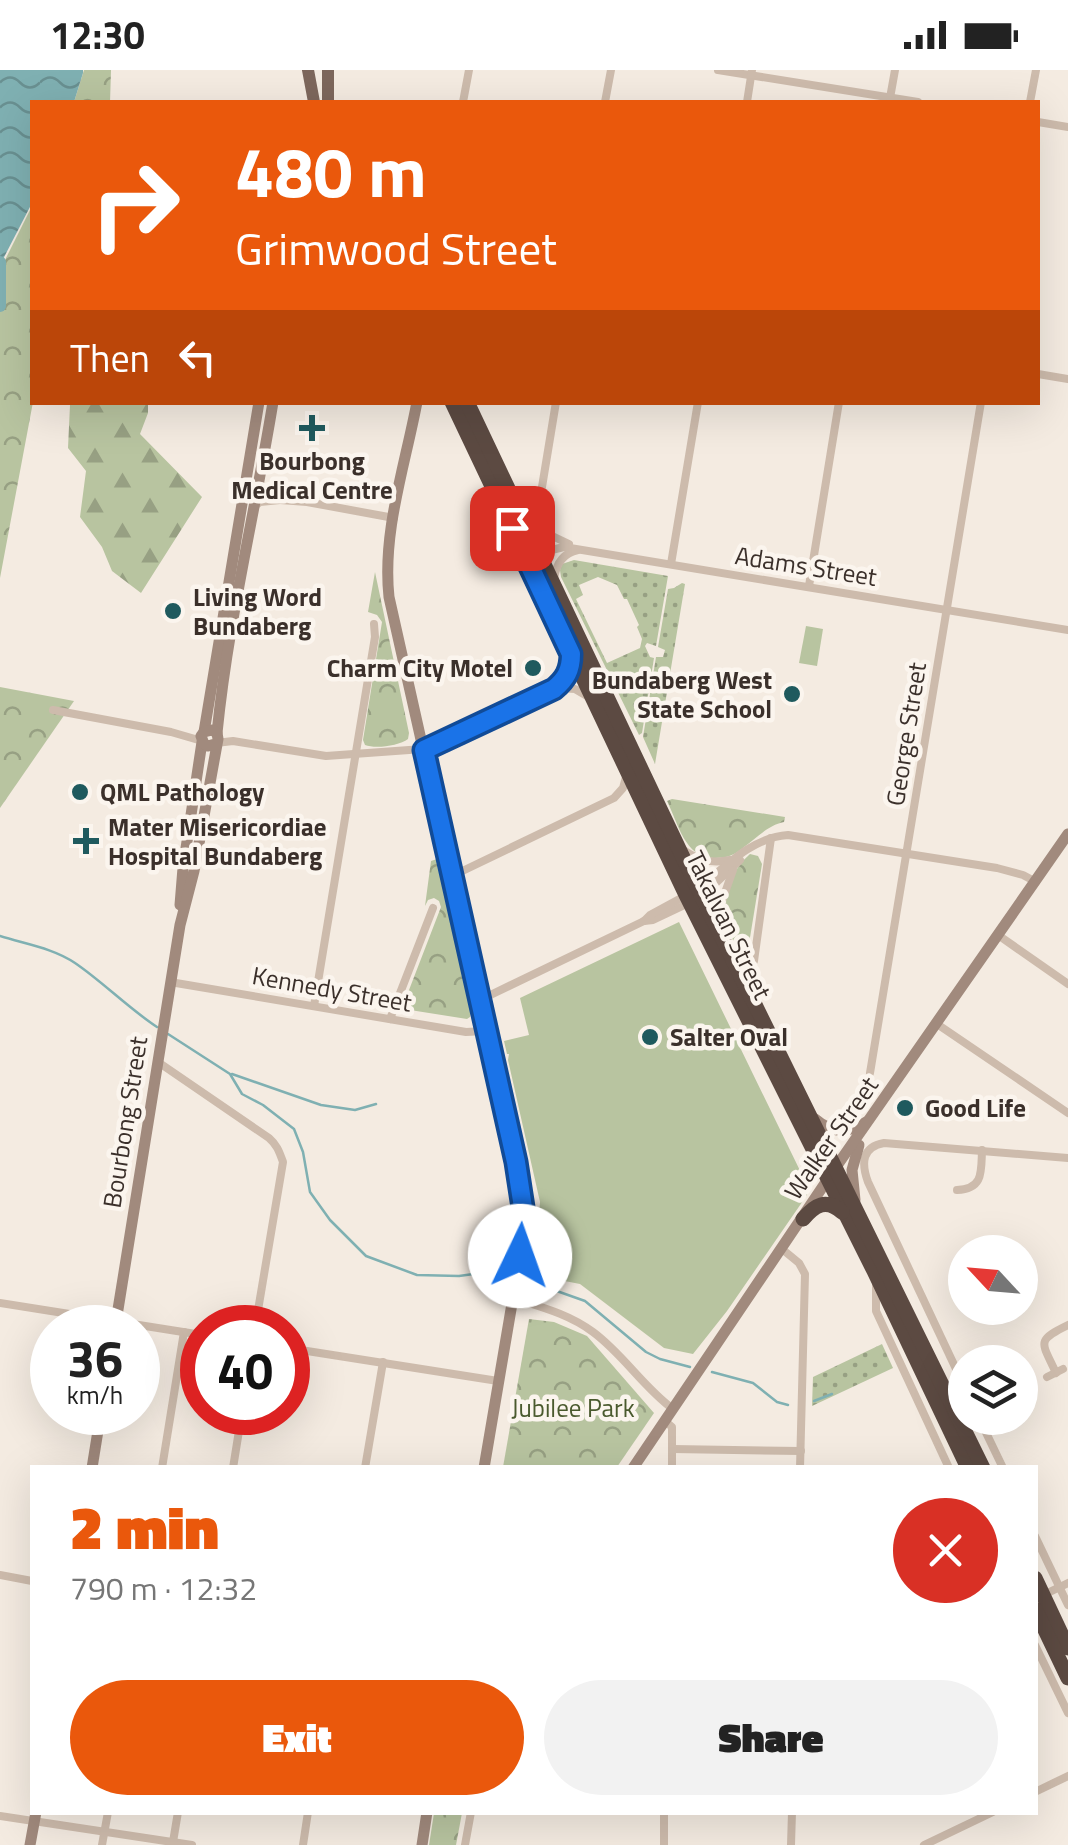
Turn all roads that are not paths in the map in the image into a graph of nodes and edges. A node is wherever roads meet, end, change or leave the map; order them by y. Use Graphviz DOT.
graph roads {
  1 [pos="311,70"];
  2 [pos="328,70"];
  3 [pos="469,70"];
  4 [pos="611,70"];
  5 [pos="718,70"];
  6 [pos="895,70"];
  7 [pos="1036,70"];
  8 [pos="752,73"];
  9 [pos="314,96"];
  10 [pos="890,98"];
  11 [pos="328,100"];
  12 [pos="463,100"];
  13 [pos="605,100"];
  14 [pos="747,100"];
  15 [pos="904,100"];
  16 [pos="1030,100"];
  17 [pos="1040,122"];
  18 [pos="1068,127"];
  19 [pos="1040,374"];
  20 [pos="1068,379"];
  21 [pos="259,405"];
  22 [pos="272,405"];
  23 [pos="415,405"];
  24 [pos="456,405"];
  25 [pos="456,405"];
  26 [pos="555,405"];
  27 [pos="698,405"];
  28 [pos="839,405"];
  29 [pos="981,405"];
  30 [pos="255,478"];
  31 [pos="540,493"];
  32 [pos="280,500"];
  33 [pos="516,506"];
  34 [pos="247,514"];
  35 [pos="394,518"];
  36 [pos="582,550"];
  37 [pos="533,556"];
  38 [pos="671,564"];
  39 [pos="809,586"];
  40 [pos="556,590"];
  41 [pos="947,609"];
  42 [pos="374,624"];
  43 [pos="1068,630"];
  44 [pos="571,654"];
  45 [pos="554,689"];
  46 [pos="595,704"];
  47 [pos="53,710"];
  48 [pos="209,738"];
  49 [pos="424,750"];
  50 [pos="354,756"];
  51 [pos="626,768"];
  52 [pos="614,798"];
  53 [pos="644,806"];
  54 [pos="1068,834"];
  55 [pos="674,837"];
  56 [pos="771,838"];
  57 [pos="1064,850"];
  58 [pos="906,854"];
  59 [pos="740,857"];
  60 [pos="452,876"];
  61 [pos="1036,882"];
  62 [pos="694,896"];
  63 [pos="432,908"];
  64 [pos="998,936"];
  65 [pos="725,943"];
  66 [pos="754,961"];
  67 [pos="170,982"];
  68 [pos="1068,984"];
  69 [pos="480,1000"];
  70 [pos="314,1006"];
  71 [pos="390,1019"];
  72 [pos="937,1024"];
  73 [pos="486,1031"];
  74 [pos="158,1062"];
  75 [pos="870,1073"];
  76 [pos="882,1103"];
  77 [pos="809,1112"];
  78 [pos="1068,1113"];
  79 [pos="869,1122"];
  80 [pos="982,1150"];
  81 [pos="1068,1158"];
  82 [pos="832,1174"];
  83 [pos="957,1190"];
  84 [pos="851,1211"];
  85 [pos="802,1219"];
  86 [pos="782,1249"];
  87 [pos="876,1277"];
  88 [pos="513,1298"];
  89 [pos="0,1303"];
  90 [pos="118,1305"];
  91 [pos="259,1305"];
  92 [pos="30,1309"];
  93 [pos="1068,1326"];
  94 [pos="310,1351"];
  95 [pos="948,1352"];
  96 [pos="180,1357"];
  97 [pos="382,1362"];
  98 [pos="1056,1373"];
  99 [pos="498,1381"];
  100 [pos="673,1409"];
  101 [pos="665,1421"];
  102 [pos="97,1435"];
  103 [pos="238,1435"];
  104 [pos="987,1435"];
  105 [pos="672,1450"];
  106 [pos="801,1452"];
  107 [pos="92,1465"];
  108 [pos="162,1465"];
  109 [pos="233,1465"];
  110 [pos="365,1465"];
  111 [pos="484,1465"];
  112 [pos="635,1465"];
  113 [pos="672,1465"];
  114 [pos="800,1465"];
  115 [pos="948,1465"];
  116 [pos="967,1465"];
  117 [pos="980,1465"];
  118 [pos="1001,1465"];
  119 [pos="1038,1541"];
  120 [pos="0,1576"];
  121 [pos="30,1581"];
  122 [pos="1064,1586"];
  123 [pos="1038,1601"];
  124 [pos="1068,1605"];
  125 [pos="1038,1645"];
  126 [pos="1038,1650"];
  127 [pos="1064,1654"];
  128 [pos="1068,1678"];
  129 [pos="1068,1713"];
  130 [pos="1068,1776"];
  131 [pos="1038,1791"];
  132 [pos="107,1815"];
  133 [pos="178,1815"];
  134 [pos="308,1815"];
  135 [pos="427,1815"];
  136 [pos="470,1815"];
  137 [pos="664,1815"];
  138 [pos="792,1815"];
  139 [pos="987,1815"];
  140 [pos="0,1816"];
  141 [pos="35,1817"];
  142 [pos="104,1833"];
  143 [pos="173,1842"];
  144 [pos="30,1845"];
  145 [pos="102,1845"];
  146 [pos="192,1845"];
  147 [pos="303,1845"];
  148 [pos="422,1845"];
  149 [pos="465,1845"];
  150 [pos="664,1845"];
  151 [pos="791,1845"];
  152 [pos="924,1845"];
  1 -- 9 [label="main road"];
  2 -- 11 [label="main road"];
  3 -- 12 [label="street"];
  4 -- 13 [label="street"];
  5 -- 8 [label="street"];
  6 -- 10 [label="street"];
  7 -- 16 [label="street"];
  8 -- 10 [label="street"];
  8 -- 14 [label="street"];
  10 -- 15 [label="street"];
  17 -- 18 [label="street"];
  19 -- 20 [label="street"];
  21 -- 30 [label="street, Bourbong Street"];
  22 -- 30 [label="street, Bourbong Street"];
  23 -- 35 [label="street"];
  24 -- 33 [label="highway, Takalvan Street"];
  25 -- 37 [label="highway, Takalvan Street"];
  26 -- 31 [label="street"];
  27 -- 38 [label="street"];
  28 -- 39 [label="street"];
  29 -- 41 [label="street, George Street"];
  30 -- 32 [label="street"];
  30 -- 34 [label="street, Bourbong Street"];
  32 -- 34 [label="street"];
  32 -- 35 [label="street"];
  33 -- 36 [label="street"];
  33 -- 37 [label="highway, Takalvan Street"];
  34 -- 48 [label="street, Bourbong Street"];
  35 -- 49 [label="street"];
  36 -- 37 [label="street, Adams Street"];
  36 -- 38 [label="street, Adams Street"];
  36 -- 40 [label="street"];
  37 -- 40 [label="highway, Takalvan Street"];
  37 -- 44 [label="highway, Takalvan Street"];
  38 -- 39 [label="street, Adams Street"];
  39 -- 41 [label="street, Adams Street"];
  40 -- 55 [label="highway, Takalvan Street"];
  41 -- 43 [label="street, Adams Street"];
  41 -- 58 [label="street, George Street"];
  42 -- 50 [label="street"];
  44 -- 45 [label="street"];
  44 -- 46 [label="highway, Takalvan Street"];
  45 -- 46 [label="street"];
  45 -- 49 [label="street"];
  46 -- 51 [label="highway, Takalvan Street"];
  47 -- 48 [label="street"];
  48 -- 50 [label="street"];
  48 -- 67 [label="street, Bourbong Street"];
  49 -- 50 [label="street"];
  49 -- 60 [label="street"];
  50 -- 70 [label="street"];
  51 -- 52 [label="street"];
  51 -- 53 [label="highway, Takalvan Street"];
  52 -- 53 [label="street"];
  52 -- 60 [label="street"];
  53 -- 62 [label="highway, Takalvan Street"];
  54 -- 57 [label="street, Walker Street"];
  55 -- 59 [label="street"];
  55 -- 62 [label="highway, Takalvan Street"];
  56 -- 58 [label="street"];
  56 -- 59 [label="street"];
  56 -- 66 [label="street"];
  57 -- 61 [label="street, Walker Street"];
  58 -- 61 [label="street"];
  58 -- 75 [label="street, George Street"];
  59 -- 62 [label="street"];
  59 -- 65 [label="street"];
  60 -- 69 [label="street"];
  61 -- 64 [label="street, Walker Street"];
  62 -- 65 [label="highway, Takalvan Street"];
  62 -- 69 [label="street"];
  62 -- 82 [label="highway, Takalvan Street"];
  63 -- 71 [label="street"];
  64 -- 68 [label="street"];
  64 -- 72 [label="street, Walker Street"];
  65 -- 77 [label="highway, Takalvan Street"];
  67 -- 70 [label="street, Kennedy Street"];
  67 -- 74 [label="street, Bourbong Street"];
  69 -- 73 [label="street"];
  70 -- 71 [label="street, Kennedy Street"];
  71 -- 73 [label="street, Kennedy Street"];
  72 -- 76 [label="street, Walker Street"];
  72 -- 78 [label="street"];
  73 -- 88 [label="street"];
  74 -- 90 [label="street, Bourbong Street"];
  74 -- 91 [label="street"];
  76 -- 77 [label="street"];
  76 -- 79 [label="street, Walker Street"];
  77 -- 82 [label="highway, Takalvan Street"];
  79 -- 82 [label="street, Walker Street"];
  79 -- 84 [label="street"];
  80 -- 81 [label="street"];
  80 -- 83 [label="street"];
  80 -- 95 [label="street"];
  82 -- 84 [label="highway, Takalvan Street"];
  82 -- 85 [label="street, Walker Street"];
  84 -- 85 [label="highway"];
  84 -- 87 [label="highway, Takalvan Street"];
  84 -- 117 [label="highway, Takalvan Street"];
  85 -- 86 [label="street, Walker Street"];
  86 -- 100 [label="street, Walker Street"];
  86 -- 106 [label="street"];
  87 -- 115 [label="street"];
  87 -- 116 [label="highway, Takalvan Street"];
  88 -- 99 [label="street"];
  88 -- 100 [label="street"];
  89 -- 92 [label="street"];
  93 -- 98 [label="street"];
  94 -- 97 [label="street"];
  96 -- 108 [label="street"];
  97 -- 99 [label="street"];
  97 -- 110 [label="street"];
  99 -- 111 [label="street"];
  100 -- 101 [label="street, Walker Street"];
  101 -- 105 [label="street"];
  101 -- 112 [label="street, Walker Street"];
  102 -- 107 [label="street"];
  103 -- 109 [label="street"];
  104 -- 118 [label="street"];
  105 -- 106 [label="street"];
  105 -- 113 [label="street"];
  106 -- 114 [label="street"];
  119 -- 122 [label="street"];
  120 -- 121 [label="street"];
  122 -- 123 [label="street"];
  122 -- 124 [label="street"];
  123 -- 127 [label="highway"];
  125 -- 127 [label="street"];
  126 -- 129 [label="street"];
  127 -- 128 [label="highway"];
  130 -- 131 [label="street"];
  132 -- 142 [label="street"];
  133 -- 143 [label="street"];
  134 -- 147 [label="street"];
  135 -- 148 [label="street"];
  136 -- 149 [label="street"];
  137 -- 150 [label="street"];
  138 -- 151 [label="street"];
  139 -- 152 [label="street"];
  140 -- 141 [label="street"];
  141 -- 142 [label="street"];
  141 -- 144 [label="street"];
  142 -- 143 [label="street"];
  142 -- 145 [label="street"];
  143 -- 146 [label="street"];
}
